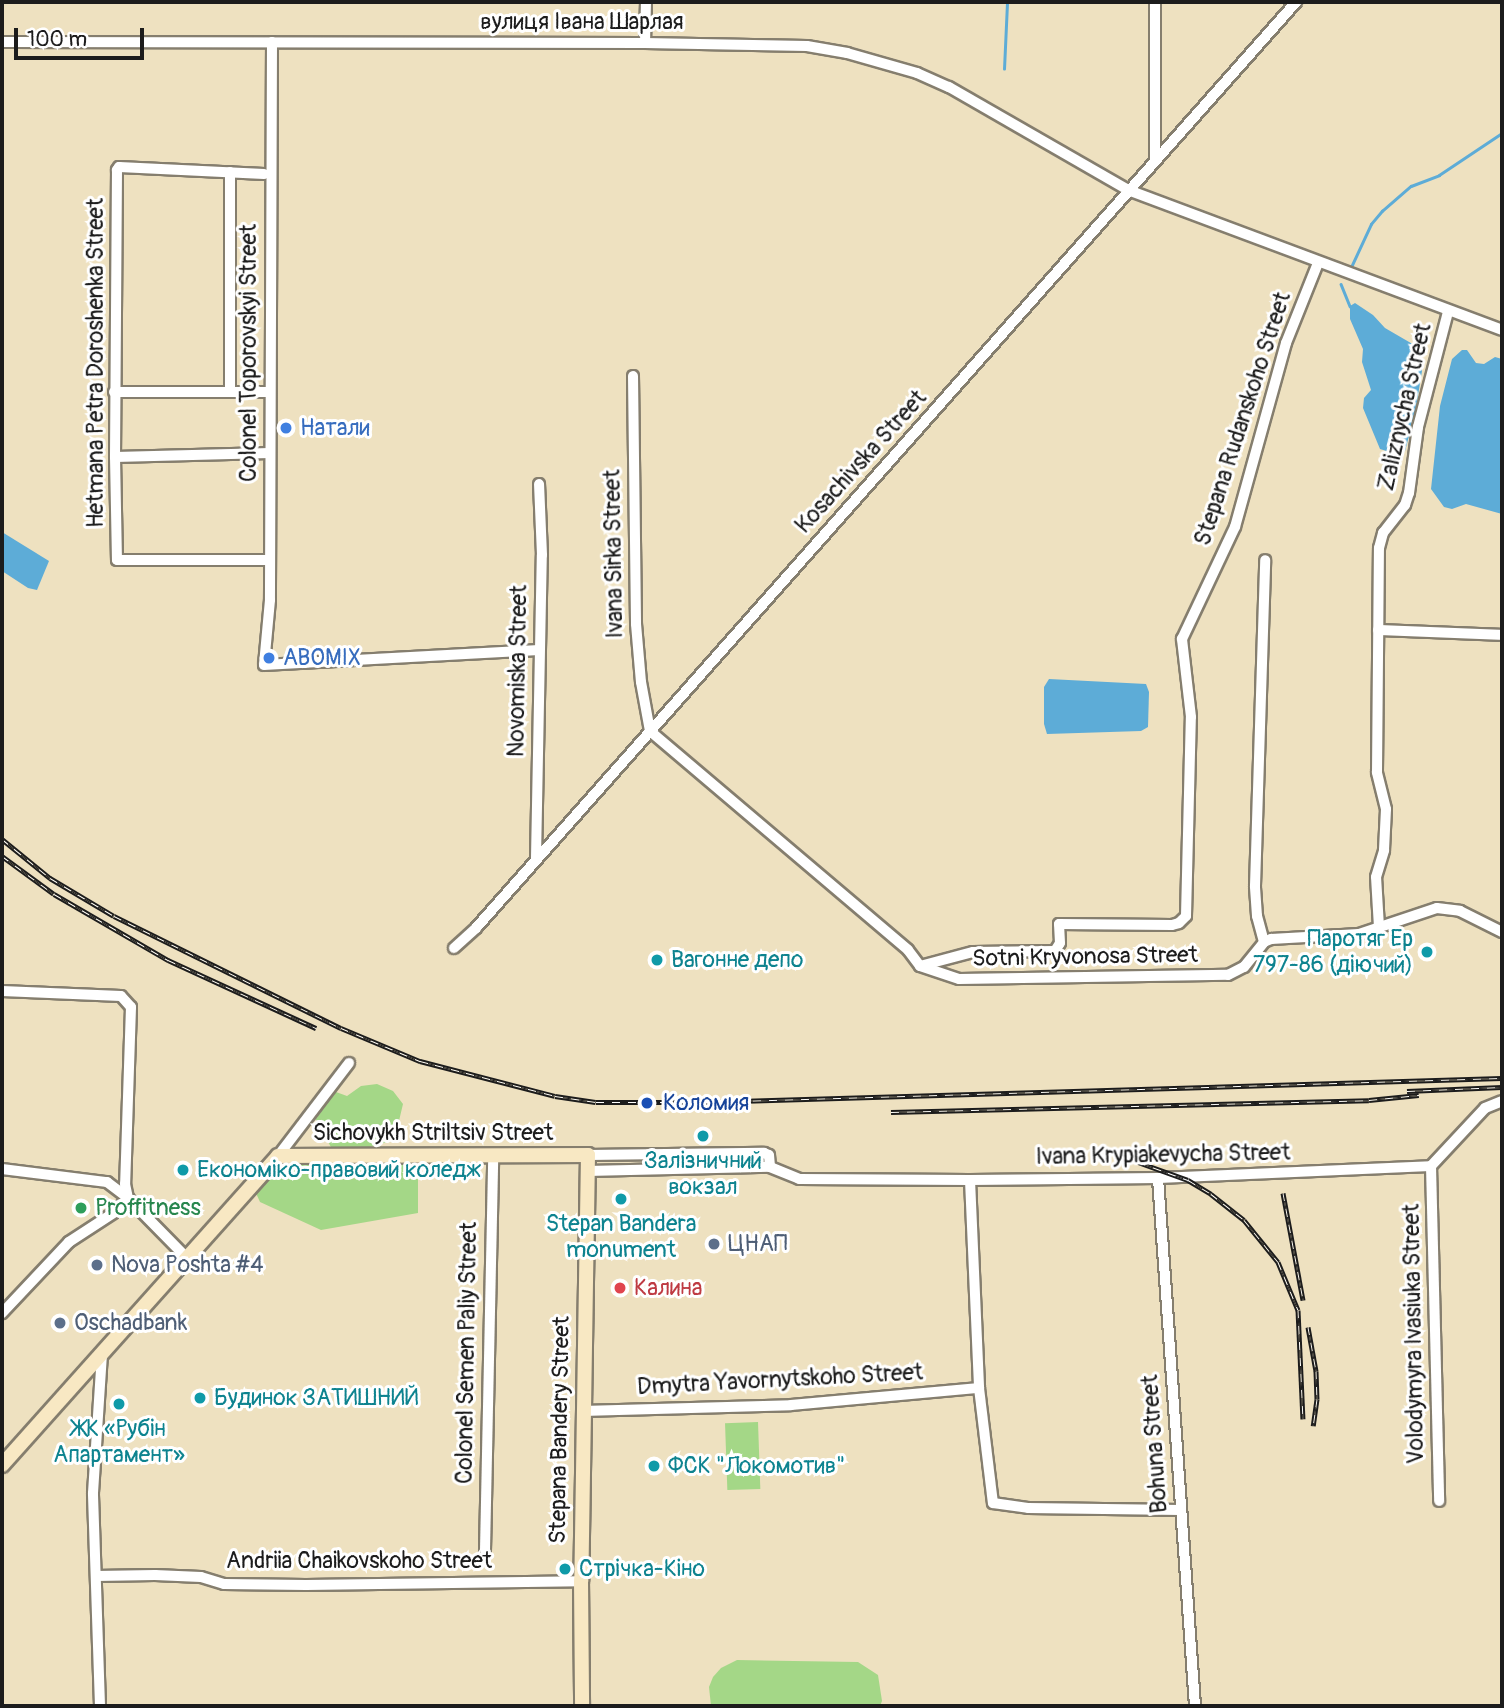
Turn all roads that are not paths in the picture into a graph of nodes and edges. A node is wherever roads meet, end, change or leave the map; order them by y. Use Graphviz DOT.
graph roads {
  1 [pos="646,2"];
  2 [pos="1155,2"];
  3 [pos="1296,2"];
  4 [pos="2,42"];
  5 [pos="272,42"];
  6 [pos="645,43"];
  7 [pos="1155,160"];
  8 [pos="230,172"];
  9 [pos="264,174"];
  10 [pos="1128,190"];
  11 [pos="1318,263"];
  12 [pos="1448,312"];
  13 [pos="1502,330"];
  14 [pos="633,376"];
  15 [pos="230,391"];
  16 [pos="114,392"];
  17 [pos="270,392"];
  18 [pos="270,453"];
  19 [pos="115,457"];
  20 [pos="539,484"];
  21 [pos="270,560"];
  22 [pos="1265,560"];
  23 [pos="1377,630"];
  24 [pos="1500,635"];
  25 [pos="539,650"];
  26 [pos="650,731"];
  27 [pos="536,858"];
  28 [pos="1379,927"];
  29 [pos="1502,932"];
  30 [pos="1264,942"];
  31 [pos="454,948"];
  32 [pos="920,966"];
  33 [pos="2,991"];
  34 [pos="349,1063"];
  35 [pos="1502,1101"];
  36 [pos="588,1155"];
  37 [pos="278,1156"];
  38 [pos="493,1156"];
  39 [pos="1431,1166"];
  40 [pos="770,1167"];
  41 [pos="2,1169"];
  42 [pos="587,1171"];
  43 [pos="1158,1178"];
  44 [pos="970,1180"];
  45 [pos="128,1198"];
  46 [pos="186,1257"];
  47 [pos="2,1313"];
  48 [pos="102,1353"];
  49 [pos="74,1382"];
  50 [pos="979,1388"];
  51 [pos="99,1391"];
  52 [pos="582,1411"];
  53 [pos="2,1465"];
  54 [pos="1439,1501"];
  55 [pos="1180,1510"];
  56 [pos="485,1550"];
  57 [pos="96,1576"];
  58 [pos="580,1581"];
  59 [pos="100,1706"];
  60 [pos="582,1706"];
  61 [pos="1195,1706"];
  1 -- 6 [label="street"];
  2 -- 7 [label="street"];
  3 -- 7 [label="street, Kosachivska Street"];
  4 -- 5 [label="street, вулиця Івана Шарлая"];
  5 -- 6 [label="street, вулиця Івана Шарлая"];
  5 -- 17 [label="street, Colonel Toporovskyi Street"];
  6 -- 10 [label="street, вулиця Івана Шарлая"];
  7 -- 10 [label="street, Kosachivska Street"];
  8 -- 9 [label="street"];
  8 -- 15 [label="street"];
  8 -- 16 [label="street, Hetmana Petra Doroshenka Street"];
  10 -- 11 [label="street, вулиця Івана Шарлая"];
  10 -- 26 [label="street, Kosachivska Street"];
  11 -- 12 [label="street, вулиця Івана Шарлая"];
  11 -- 32 [label="street, Stepana Rudanskoho Street"];
  12 -- 13 [label="street, вулиця Івана Шарлая"];
  12 -- 23 [label="street, Zaliznycha Street"];
  14 -- 26 [label="street, Ivana Sirka Street"];
  15 -- 16 [label="street"];
  15 -- 17 [label="street"];
  16 -- 19 [label="street, Hetmana Petra Doroshenka Street"];
  17 -- 18 [label="street, Colonel Toporovskyi Street"];
  18 -- 19 [label="street"];
  18 -- 21 [label="street, Colonel Toporovskyi Street"];
  19 -- 21 [label="street, Hetmana Petra Doroshenka Street"];
  20 -- 25 [label="street, Novomiska Street"];
  21 -- 25 [label="street, Colonel Toporovskyi Street"];
  22 -- 30 [label="street"];
  23 -- 24 [label="street"];
  23 -- 28 [label="street, Zaliznycha Street"];
  25 -- 27 [label="street, Novomiska Street"];
  26 -- 27 [label="street, Kosachivska Street"];
  26 -- 32 [label="street"];
  27 -- 31 [label="street, Kosachivska Street"];
  28 -- 29 [label="street"];
  28 -- 30 [label="street"];
  30 -- 32 [label="street, Sotni Kryvonosa Street"];
  33 -- 45 [label="street"];
  34 -- 37 [label="street, Sichovykh Striltsiv Street"];
  35 -- 39 [label="street"];
  36 -- 38 [label="street, Sichovykh Striltsiv Street"];
  36 -- 40 [label="street"];
  36 -- 42 [label="street, Stepana Bandery Street"];
  37 -- 38 [label="street, Sichovykh Striltsiv Street"];
  37 -- 46 [label="street, Sichovykh Striltsiv Street"];
  38 -- 56 [label="street, Colonel Semen Paliy Street"];
  39 -- 43 [label="street, Ivana Krypiakevycha Street"];
  39 -- 54 [label="street, Volodymyra Ivasiuka Street"];
  40 -- 42 [label="street"];
  40 -- 44 [label="street, Ivana Krypiakevycha Street"];
  41 -- 45 [label="street"];
  42 -- 52 [label="street, Stepana Bandery Street"];
  43 -- 44 [label="street, Ivana Krypiakevycha Street"];
  43 -- 55 [label="street, Bohuna Street"];
  44 -- 50 [label="street"];
  45 -- 46 [label="street"];
  45 -- 47 [label="street"];
  46 -- 48 [label="street, Sichovykh Striltsiv Street"];
  48 -- 49 [label="street, Sichovykh Striltsiv Street"];
  48 -- 51 [label="street"];
  49 -- 51 [label="street"];
  49 -- 53 [label="street, Sichovykh Striltsiv Street"];
  50 -- 52 [label="street, Dmytra Yavornytskoho Street"];
  50 -- 55 [label="street"];
  51 -- 57 [label="street"];
  52 -- 58 [label="street, Stepana Bandery Street"];
  55 -- 61 [label="street, Bohuna Street"];
  57 -- 58 [label="street, Andriia Chaikovskoho Street"];
  57 -- 59 [label="street"];
  58 -- 60 [label="street, Stepana Bandery Street"];
}
